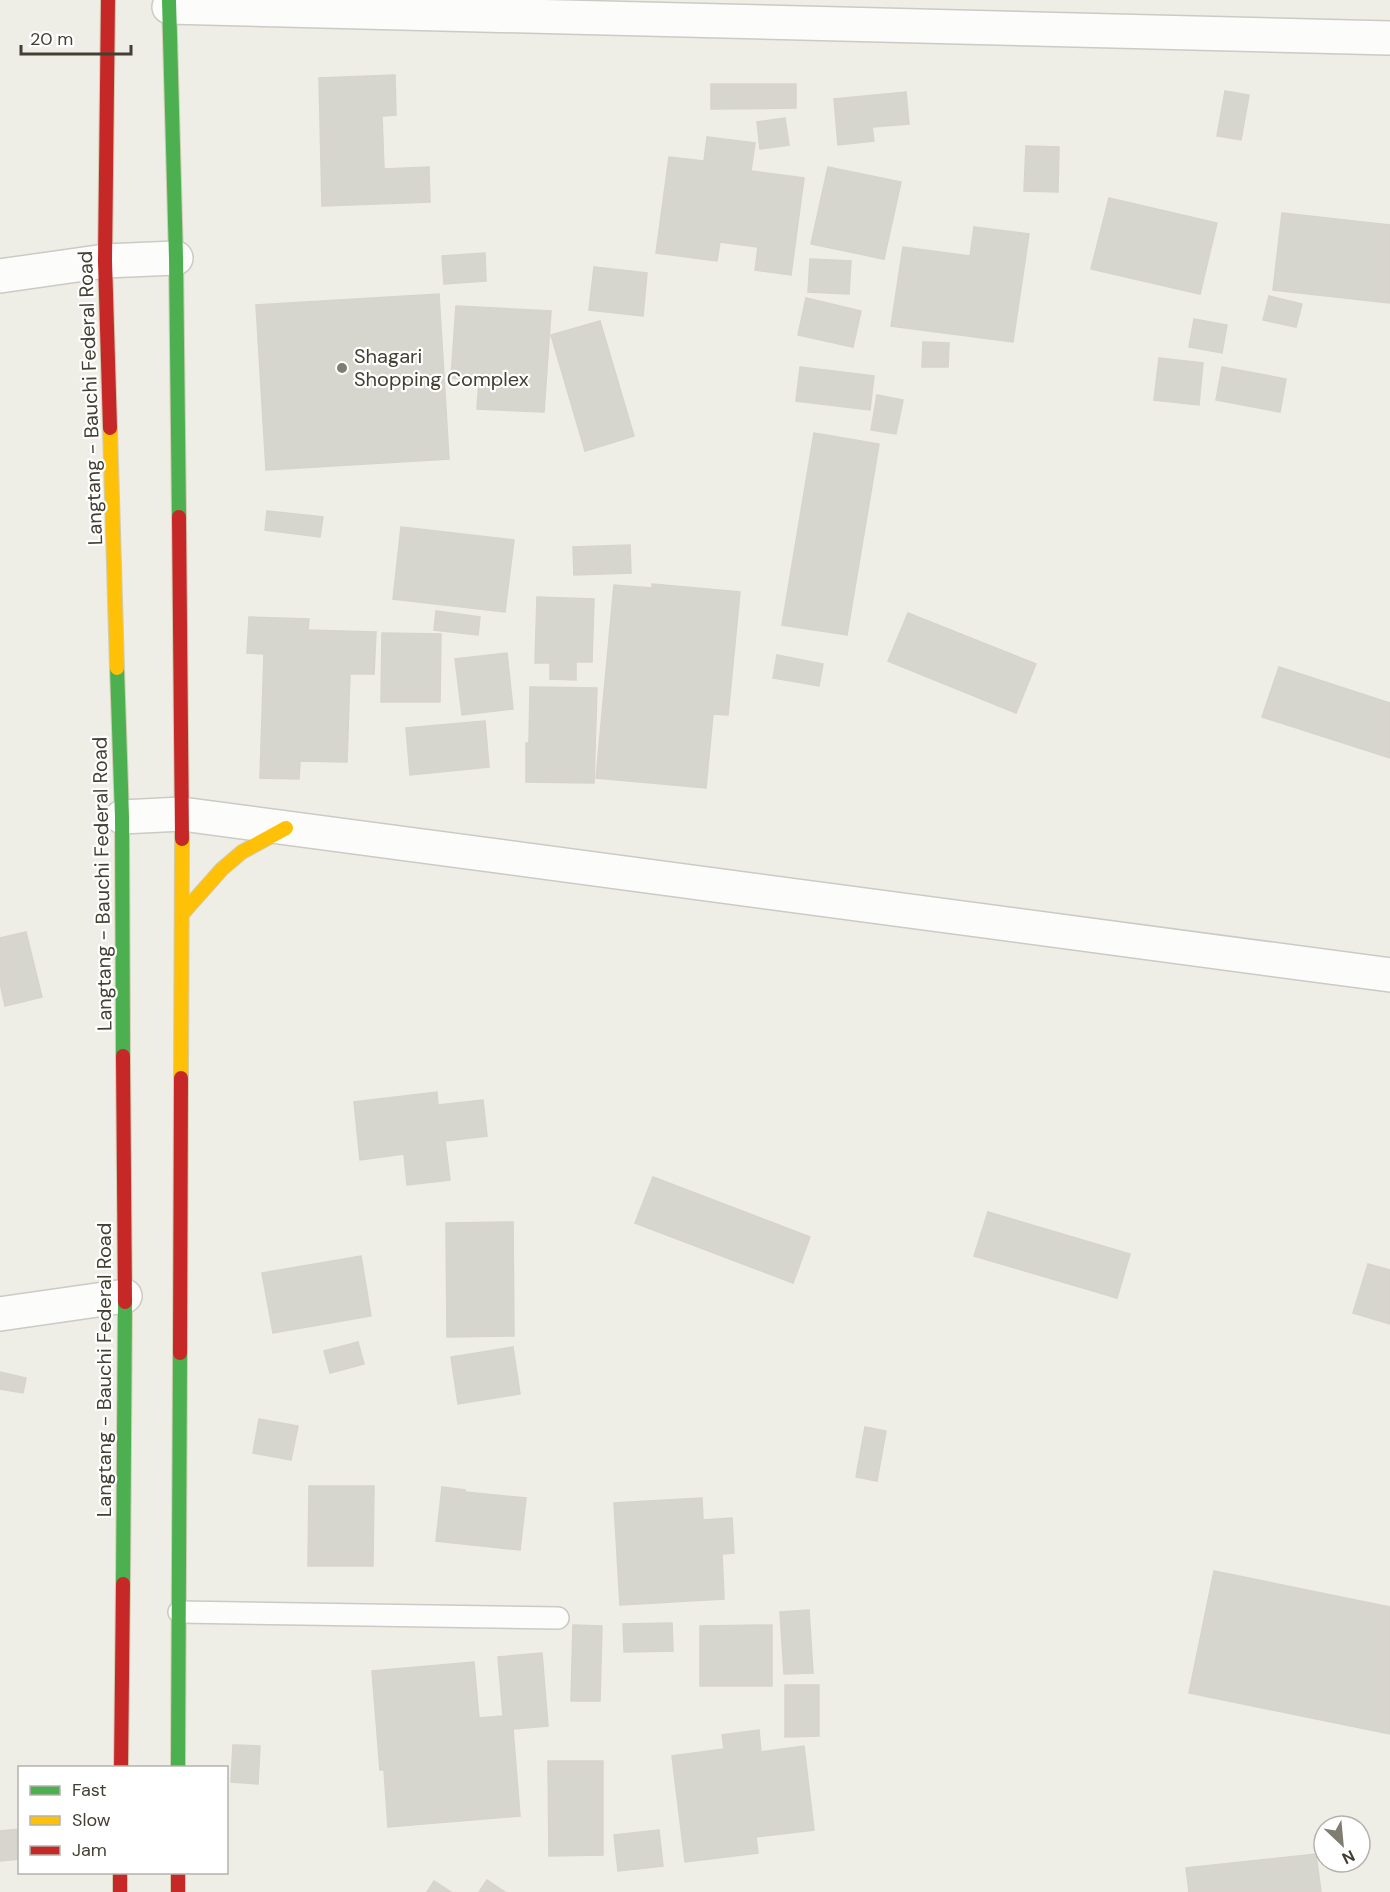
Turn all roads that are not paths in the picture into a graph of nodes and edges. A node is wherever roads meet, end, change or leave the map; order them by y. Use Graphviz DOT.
graph roads {
  1 [pos="108,0"];
  2 [pos="169,4"];
  3 [pos="1390,38"];
  4 [pos="176,258"];
  5 [pos="105,261"];
  6 [pos="0,276"];
  7 [pos="182,814"];
  8 [pos="122,817"];
  9 [pos="286,828"];
  10 [pos="182,914"];
  11 [pos="1390,975"];
  12 [pos="125,1296"];
  13 [pos="0,1314"];
  14 [pos="179,1612"];
  15 [pos="558,1618"];
  16 [pos="121,1766"];
  17 [pos="178,1766"];
  18 [pos="120,1874"];
  19 [pos="178,1874"];
  20 [pos="120,1892"];
  21 [pos="178,1892"];
  1 -- 5 [label="main road, Langtang - Bauchi Federal Road"];
  2 -- 3 [label="street"];
  2 -- 4 [label="main road"];
  4 -- 5 [label="street"];
  4 -- 7 [label="main road"];
  5 -- 6 [label="street"];
  5 -- 8 [label="main road, Langtang - Bauchi Federal Road"];
  7 -- 8 [label="street"];
  7 -- 9 [label="street"];
  7 -- 10 [label="main road"];
  8 -- 12 [label="main road, Langtang - Bauchi Federal Road"];
  9 -- 10 [label="main road"];
  9 -- 11 [label="street"];
  10 -- 14 [label="main road"];
  12 -- 13 [label="street"];
  12 -- 16 [label="main road, Langtang - Bauchi Federal Road"];
  14 -- 15 [label="lane"];
  14 -- 17 [label="main road"];
  18 -- 20 [label="main road"];
  19 -- 21 [label="main road"];
}
